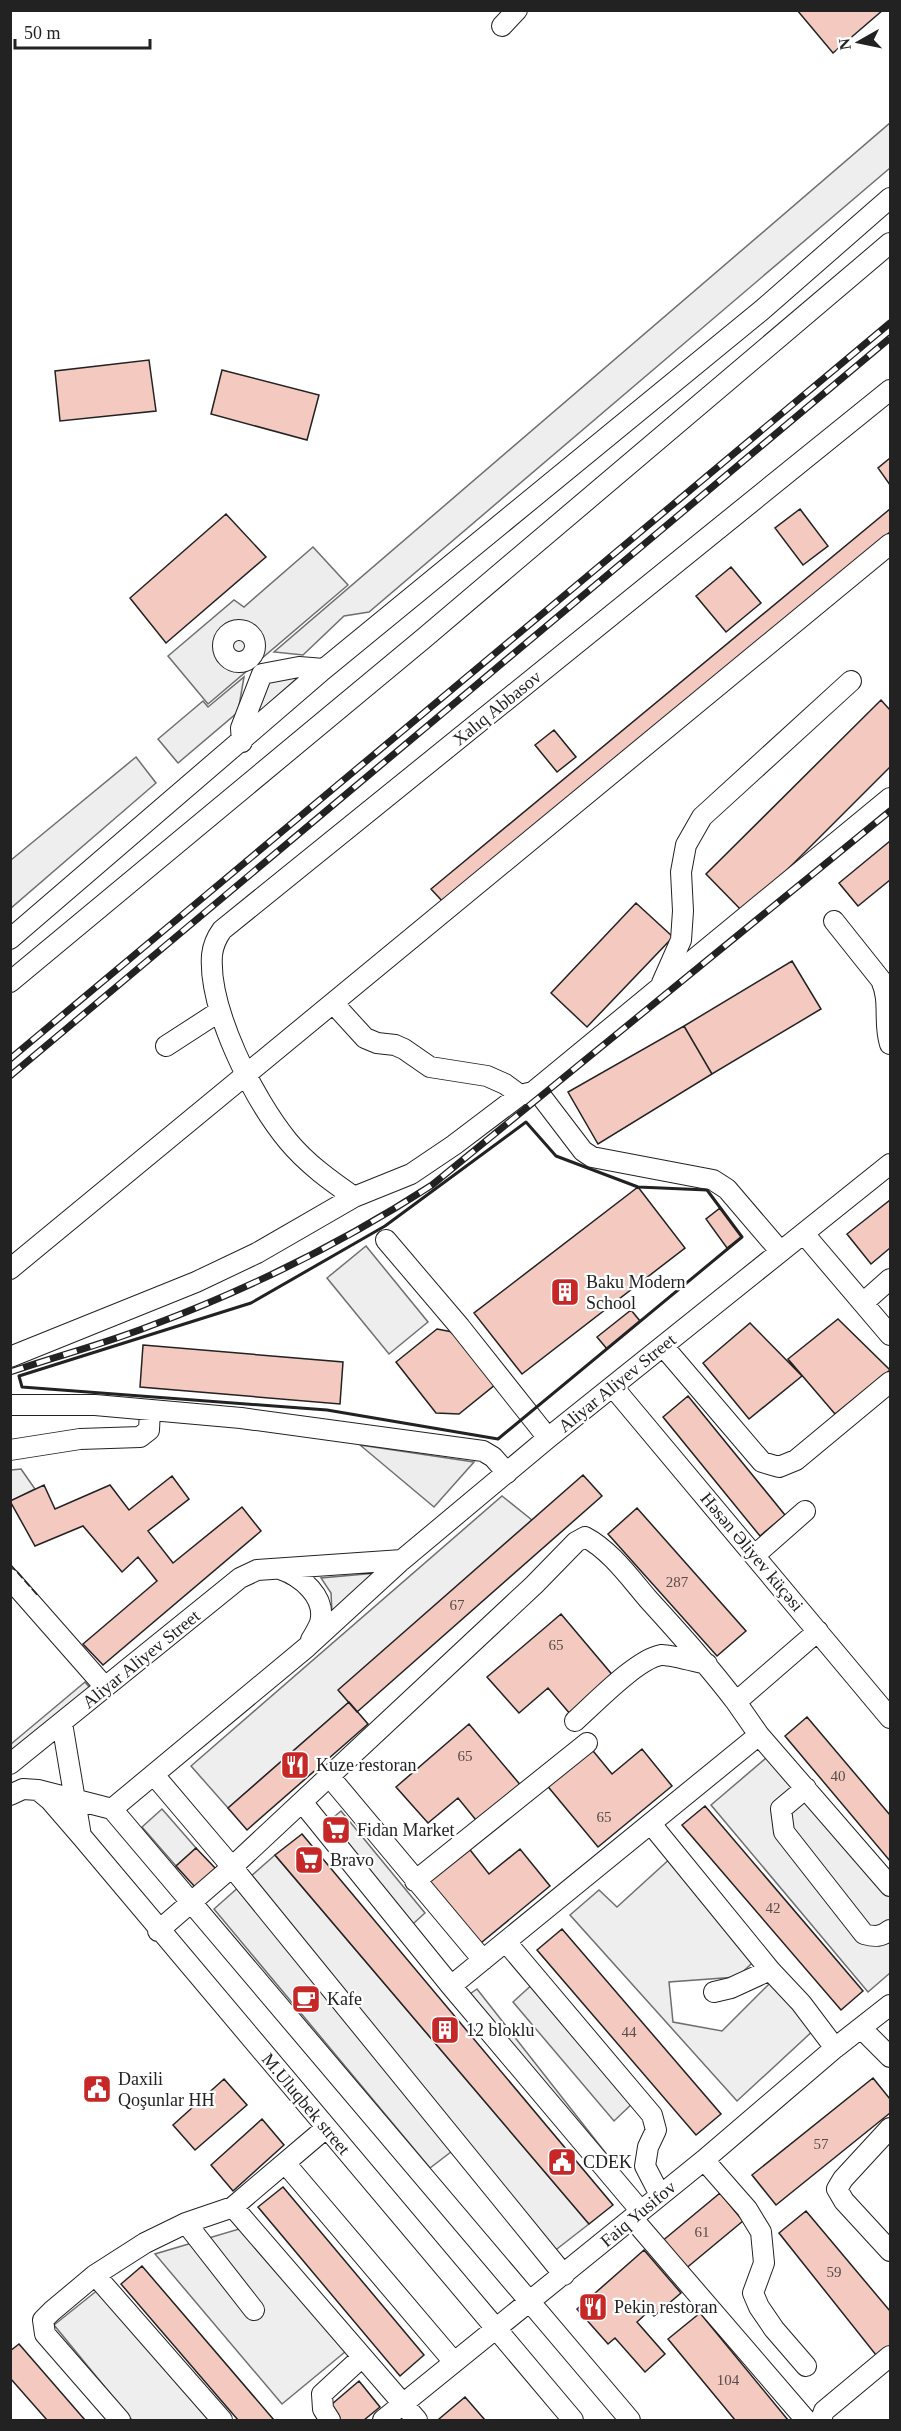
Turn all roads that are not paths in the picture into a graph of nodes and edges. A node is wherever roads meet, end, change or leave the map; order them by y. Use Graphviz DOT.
graph roads {
  1 [pos="517,10"];
  2 [pos="502,26"];
  3 [pos="891,198"];
  4 [pos="891,243"];
  5 [pos="891,390"];
  6 [pos="891,544"];
  7 [pos="249,658"];
  8 [pos="324,669"];
  9 [pos="262,674"];
  10 [pos="851,681"];
  11 [pos="242,742"];
  12 [pos="891,798"];
  13 [pos="834,921"];
  14 [pos="10,939"];
  15 [pos="10,982"];
  16 [pos="660,988"];
  17 [pos="333,1003"];
  18 [pos="220,1011"];
  19 [pos="891,1044"];
  20 [pos="166,1046"];
  21 [pos="245,1076"];
  22 [pos="527,1094"];
  23 [pos="891,1164"];
  24 [pos="354,1197"];
  25 [pos="805,1235"];
  26 [pos="386,1240"];
  27 [pos="780,1251"];
  28 [pos="10,1269"];
  29 [pos="891,1278"];
  30 [pos="863,1303"];
  31 [pos="891,1335"];
  32 [pos="663,1346"];
  33 [pos="10,1357"];
  34 [pos="891,1382"];
  35 [pos="613,1387"];
  36 [pos="10,1405"];
  37 [pos="150,1410"];
  38 [pos="548,1438"];
  39 [pos="10,1450"];
  40 [pos="507,1473"];
  41 [pos="805,1511"];
  42 [pos="755,1555"];
  43 [pos="402,1560"];
  44 [pos="277,1568"];
  45 [pos="10,1579"];
  46 [pos="818,1631"];
  47 [pos="307,1647"];
  48 [pos="707,1664"];
  49 [pos="105,1688"];
  50 [pos="736,1702"];
  51 [pos="891,1718"];
  52 [pos="575,1721"];
  53 [pos="62,1723"];
  54 [pos="759,1735"];
  55 [pos="587,1743"];
  56 [pos="10,1764"];
  57 [pos="154,1775"];
  58 [pos="329,1776"];
  59 [pos="806,1788"];
  60 [pos="38,1790"];
  61 [pos="10,1795"];
  62 [pos="75,1800"];
  63 [pos="302,1802"];
  64 [pos="112,1809"];
  65 [pos="651,1824"];
  66 [pos="82,1838"];
  67 [pos="232,1867"];
  68 [pos="415,1881"];
  69 [pos="891,1886"];
  70 [pos="191,1902"];
  71 [pos="158,1930"];
  72 [pos="891,1930"];
  73 [pos="506,1942"];
  74 [pos="483,1960"];
  75 [pos="770,1970"];
  76 [pos="451,1986"];
  77 [pos="714,1992"];
  78 [pos="891,2005"];
  79 [pos="862,2029"];
  80 [pos="835,2048"];
  81 [pos="891,2057"];
  82 [pos="326,2128"];
  83 [pos="891,2128"];
  84 [pos="704,2160"];
  85 [pos="285,2163"];
  86 [pos="660,2195"];
  87 [pos="233,2207"];
  88 [pos="636,2214"];
  89 [pos="186,2223"];
  90 [pos="891,2251"];
  91 [pos="95,2275"];
  92 [pos="564,2275"];
  93 [pos="529,2303"];
  94 [pos="254,2310"];
  95 [pos="495,2329"];
  96 [pos="891,2356"];
  97 [pos="361,2358"];
  98 [pos="454,2362"];
  99 [pos="806,2366"];
  100 [pos="403,2404"];
  101 [pos="120,2421"];
  102 [pos="222,2421"];
  103 [pos="330,2421"];
  104 [pos="383,2421"];
  105 [pos="417,2421"];
  106 [pos="573,2421"];
  107 [pos="630,2421"];
  108 [pos="806,2421"];
  109 [pos="821,2421"];
  1 -- 2 [label="street"];
  3 -- 8 [label="street"];
  4 -- 15 [label="street"];
  5 -- 18 [label="street, Xalıq Abbasov"];
  6 -- 17 [label="street"];
  7 -- 9 [label="street"];
  8 -- 9 [label="street"];
  8 -- 11 [label="street"];
  9 -- 11 [label="street"];
  10 -- 16 [label="street"];
  11 -- 14 [label="street"];
  12 -- 16 [label="street"];
  13 -- 19 [label="street"];
  16 -- 22 [label="street"];
  17 -- 21 [label="street"];
  17 -- 22 [label="street"];
  18 -- 20 [label="street"];
  18 -- 21 [label="street, Xalıq Abbasov"];
  21 -- 24 [label="street, Xalıq Abbasov"];
  21 -- 28 [label="street"];
  22 -- 24 [label="street"];
  22 -- 27 [label="street"];
  23 -- 25 [label="street, Aliyar Aliyev Street"];
  24 -- 33 [label="street"];
  25 -- 27 [label="street, Aliyar Aliyev Street"];
  25 -- 30 [label="street"];
  26 -- 38 [label="street"];
  27 -- 32 [label="street, Aliyar Aliyev Street"];
  29 -- 30 [label="street"];
  30 -- 31 [label="street"];
  32 -- 34 [label="street"];
  32 -- 35 [label="street, Aliyar Aliyev Street"];
  35 -- 38 [label="street, Aliyar Aliyev Street"];
  35 -- 42 [label="street, Həsən Əliyev küçəsi"];
  36 -- 37 [label="street"];
  37 -- 39 [label="street"];
  37 -- 40 [label="street"];
  38 -- 40 [label="street, Aliyar Aliyev Street"];
  40 -- 43 [label="street, Aliyar Aliyev Street"];
  41 -- 42 [label="street"];
  42 -- 46 [label="street, Həsən Əliyev küçəsi"];
  43 -- 44 [label="street, Aliyar Aliyev Street"];
  43 -- 47 [label="street, Aliyar Aliyev Street"];
  44 -- 47 [label="street"];
  44 -- 49 [label="street, Aliyar Aliyev Street"];
  45 -- 49 [label="street"];
  46 -- 50 [label="street"];
  46 -- 51 [label="street, Həsən Əliyev küçəsi"];
  47 -- 57 [label="street, Aliyar Aliyev Street"];
  48 -- 50 [label="street"];
  48 -- 52 [label="street"];
  48 -- 58 [label="street"];
  49 -- 53 [label="street, Aliyar Aliyev Street"];
  50 -- 54 [label="street"];
  53 -- 56 [label="street, Aliyar Aliyev Street"];
  53 -- 62 [label="street"];
  54 -- 59 [label="street"];
  54 -- 65 [label="street"];
  55 -- 68 [label="street"];
  57 -- 64 [label="street, Aliyar Aliyev Street"];
  57 -- 67 [label="street"];
  58 -- 63 [label="street"];
  58 -- 68 [label="street"];
  59 -- 69 [label="street"];
  59 -- 72 [label="street"];
  60 -- 61 [label="street"];
  60 -- 62 [label="street"];
  60 -- 66 [label="street, M.Uluqbek street"];
  62 -- 64 [label="street"];
  62 -- 66 [label="street"];
  63 -- 67 [label="street"];
  63 -- 76 [label="street"];
  64 -- 70 [label="street"];
  65 -- 73 [label="street"];
  65 -- 75 [label="street"];
  66 -- 71 [label="street, M.Uluqbek street"];
  67 -- 70 [label="street"];
  67 -- 92 [label="street"];
  68 -- 74 [label="street"];
  70 -- 71 [label="street"];
  70 -- 93 [label="street"];
  71 -- 82 [label="street, M.Uluqbek street"];
  73 -- 74 [label="street"];
  73 -- 86 [label="street"];
  74 -- 76 [label="street"];
  75 -- 77 [label="street"];
  75 -- 80 [label="street"];
  76 -- 88 [label="street"];
  78 -- 79 [label="street, Faiq Yusifov"];
  79 -- 80 [label="street, Faiq Yusifov"];
  79 -- 81 [label="street"];
  80 -- 84 [label="street, Faiq Yusifov"];
  82 -- 85 [label="street"];
  82 -- 95 [label="street, M.Uluqbek street"];
  83 -- 90 [label="street"];
  84 -- 86 [label="street, Faiq Yusifov"];
  84 -- 99 [label="street"];
  85 -- 87 [label="street"];
  85 -- 98 [label="street"];
  86 -- 88 [label="street, Faiq Yusifov"];
  87 -- 89 [label="street"];
  87 -- 97 [label="street"];
  88 -- 92 [label="street, Faiq Yusifov"];
  88 -- 108 [label="street"];
  89 -- 91 [label="street"];
  89 -- 94 [label="street"];
  91 -- 101 [label="street"];
  91 -- 102 [label="street"];
  92 -- 93 [label="street, Faiq Yusifov"];
  93 -- 95 [label="street, Faiq Yusifov"];
  93 -- 107 [label="street"];
  95 -- 98 [label="street, Faiq Yusifov"];
  95 -- 106 [label="street, M.Uluqbek street"];
  96 -- 109 [label="street"];
  97 -- 100 [label="street"];
  97 -- 103 [label="street"];
  98 -- 100 [label="street, Faiq Yusifov"];
  100 -- 104 [label="street, Faiq Yusifov"];
  100 -- 105 [label="street"];
}
